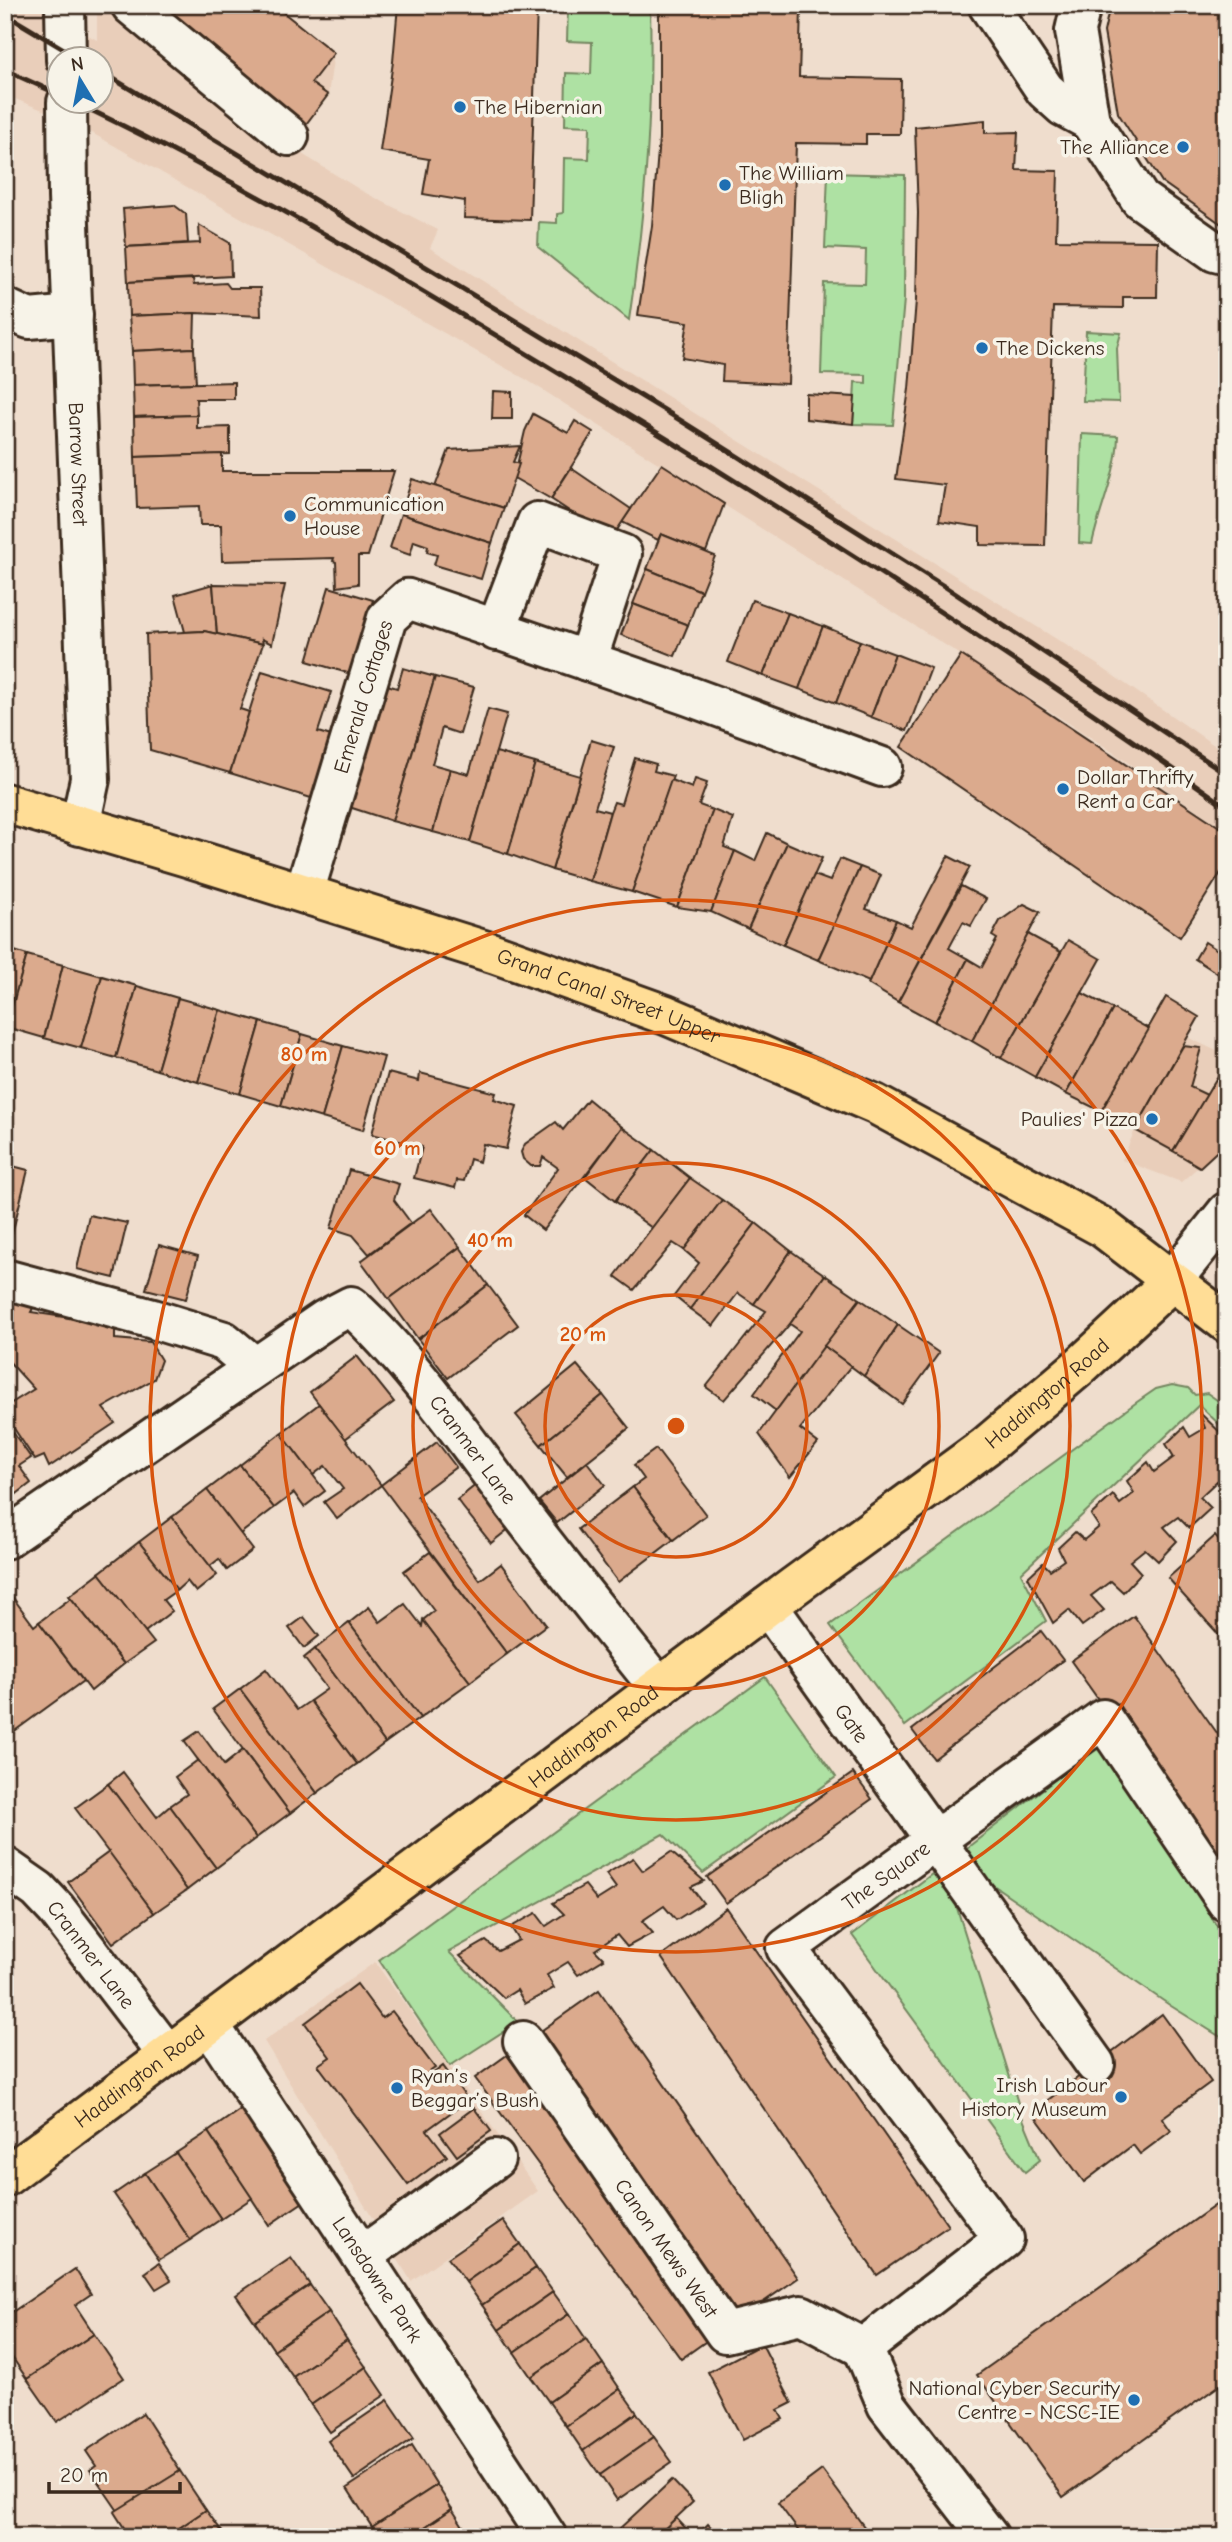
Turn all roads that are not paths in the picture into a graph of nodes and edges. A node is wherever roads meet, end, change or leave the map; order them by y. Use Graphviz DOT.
graph roads {
  1 [pos="65,5"];
  2 [pos="131,5"];
  3 [pos="988,5"];
  4 [pos="1081,5"];
  5 [pos="66,46"];
  6 [pos="67,116"];
  7 [pos="1090,121"];
  8 [pos="289,136"];
  9 [pos="1227,255"];
  10 [pos="5,308"];
  11 [pos="73,316"];
  12 [pos="496,631"];
  13 [pos="587,661"];
  14 [pos="882,767"];
  15 [pos="5,803"];
  16 [pos="80,826"];
  17 [pos="304,893"];
  18 [pos="1227,1212"];
  19 [pos="5,1279"];
  20 [pos="1171,1282"];
  21 [pos="1227,1322"];
  22 [pos="256,1367"];
  23 [pos="5,1539"];
  24 [pos="768,1606"];
  25 [pos="659,1688"];
  26 [pos="935,1841"];
  27 [pos="5,1867"];
  28 [pos="1227,1902"];
  29 [pos="209,2024"];
  30 [pos="523,2041"];
  31 [pos="168,2055"];
  32 [pos="1095,2064"];
  33 [pos="495,2159"];
  34 [pos="5,2177"];
  35 [pos="362,2256"];
  36 [pos="863,2348"];
  37 [pos="547,2537"];
  38 [pos="989,2537"];
  1 -- 5 [label="street"];
  2 -- 8 [label="street"];
  3 -- 7 [label="street"];
  4 -- 7 [label="street"];
  6 -- 11 [label="street, Barrow Street"];
  7 -- 9 [label="street"];
  10 -- 11 [label="street"];
  11 -- 16 [label="street, Barrow Street"];
  12 -- 13 [label="street, Emerald Cottages"];
  12 -- 13 [label="street"];
  12 -- 17 [label="street, Emerald Cottages"];
  13 -- 14 [label="street, Emerald Cottages"];
  15 -- 16 [label="main road, Grand Canal Street Upper"];
  16 -- 17 [label="main road, Grand Canal Street Upper"];
  17 -- 20 [label="main road, Grand Canal Street Upper"];
  18 -- 20 [label="street"];
  19 -- 22 [label="street"];
  20 -- 21 [label="main road, Grand Canal Street Upper"];
  20 -- 24 [label="main road, Haddington Road"];
  22 -- 23 [label="street, Cranmer Lane"];
  22 -- 25 [label="street, Cranmer Lane"];
  24 -- 25 [label="main road, Haddington Road"];
  24 -- 26 [label="street, Gate"];
  25 -- 29 [label="main road, Haddington Road"];
  26 -- 28 [label="street, The Square"];
  26 -- 32 [label="street, Gate"];
  26 -- 36 [label="street, The Square"];
  27 -- 31 [label="street, Cranmer Lane"];
  29 -- 31 [label="main road, Haddington Road"];
  29 -- 35 [label="street, Lansdowne Park"];
  30 -- 36 [label="street, Canon Mews West"];
  31 -- 34 [label="main road, Haddington Road"];
  33 -- 35 [label="street"];
  35 -- 37 [label="street, Lansdowne Park"];
  36 -- 38 [label="street"];
}
